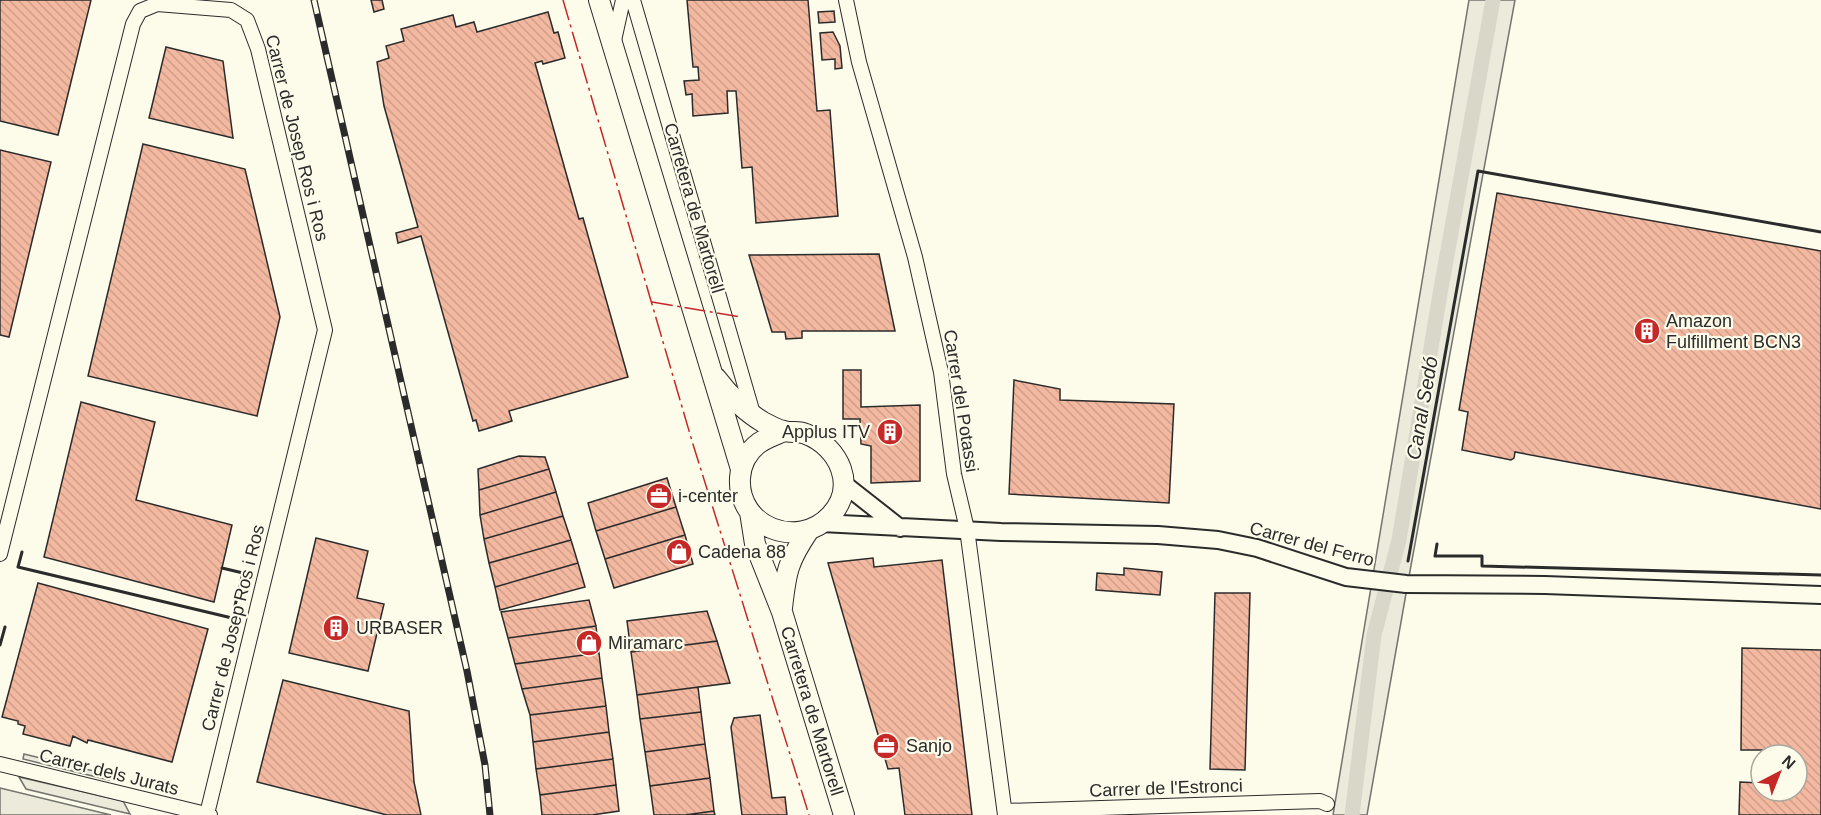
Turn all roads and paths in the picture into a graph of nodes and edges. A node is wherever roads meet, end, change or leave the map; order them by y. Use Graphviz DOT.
graph roads {
  1 [pos="599,0"];
  2 [pos="623,0"];
  3 [pos="633,0"];
  4 [pos="846,0"];
  5 [pos="613,48"];
  6 [pos="711,371"];
  7 [pos="754,417"];
  8 [pos="784,431"];
  9 [pos="741,469"];
  10 [pos="844,484"];
  11 [pos="750,512"];
  12 [pos="815,527"];
  13 [pos="900,528"];
  14 [pos="967,529"];
  15 [pos="0,554"];
  16 [pos="1821,595"];
  17 [pos="782,612"];
  18 [pos="0,764"];
  19 [pos="1327,804"];
  20 [pos="844,813"];
  21 [pos="1005,813"];
  22 [pos="208,815"];
  1 -- 5 [label="main road, Carretera de Martorell"];
  2 -- 5 [label="street, Carretera de Martorell"];
  3 -- 7 [label="street, Carretera de Martorell"];
  4 -- 14 [label="street, Carrer del Potassi"];
  5 -- 6 [label="main road, Carretera de Martorell"];
  6 -- 7 [label="main road, Carretera de Martorell"];
  6 -- 9 [label="main road, Carretera de Martorell"];
  7 -- 8 [label="main road, Carretera de Martorell"];
  8 -- 9 [label="main road"];
  8 -- 10 [label="main road, Carretera de Martorell"];
  9 -- 11 [label="main road, Carretera de Martorell"];
  10 -- 12 [label="main road, Carretera de Martorell"];
  10 -- 13 [label="street"];
  11 -- 12 [label="main road"];
  11 -- 17 [label="main road, Carretera de Martorell"];
  12 -- 13 [label="street, Carrer del Ferro"];
  12 -- 17 [label="main road, Carretera de Martorell"];
  13 -- 14 [label="street, Carrer del Ferro"];
  14 -- 16 [label="street, Carrer del Ferro"];
  14 -- 21 [label="street, Carrer del Potassi"];
  15 -- 22 [label="street, Carrer de Josep Ros i Ros"];
  17 -- 20 [label="main road, Carretera de Martorell"];
  18 -- 22 [label="street, Carrer dels Jurats"];
  19 -- 21 [label="street, Carrer de l'Estronci"];
}
